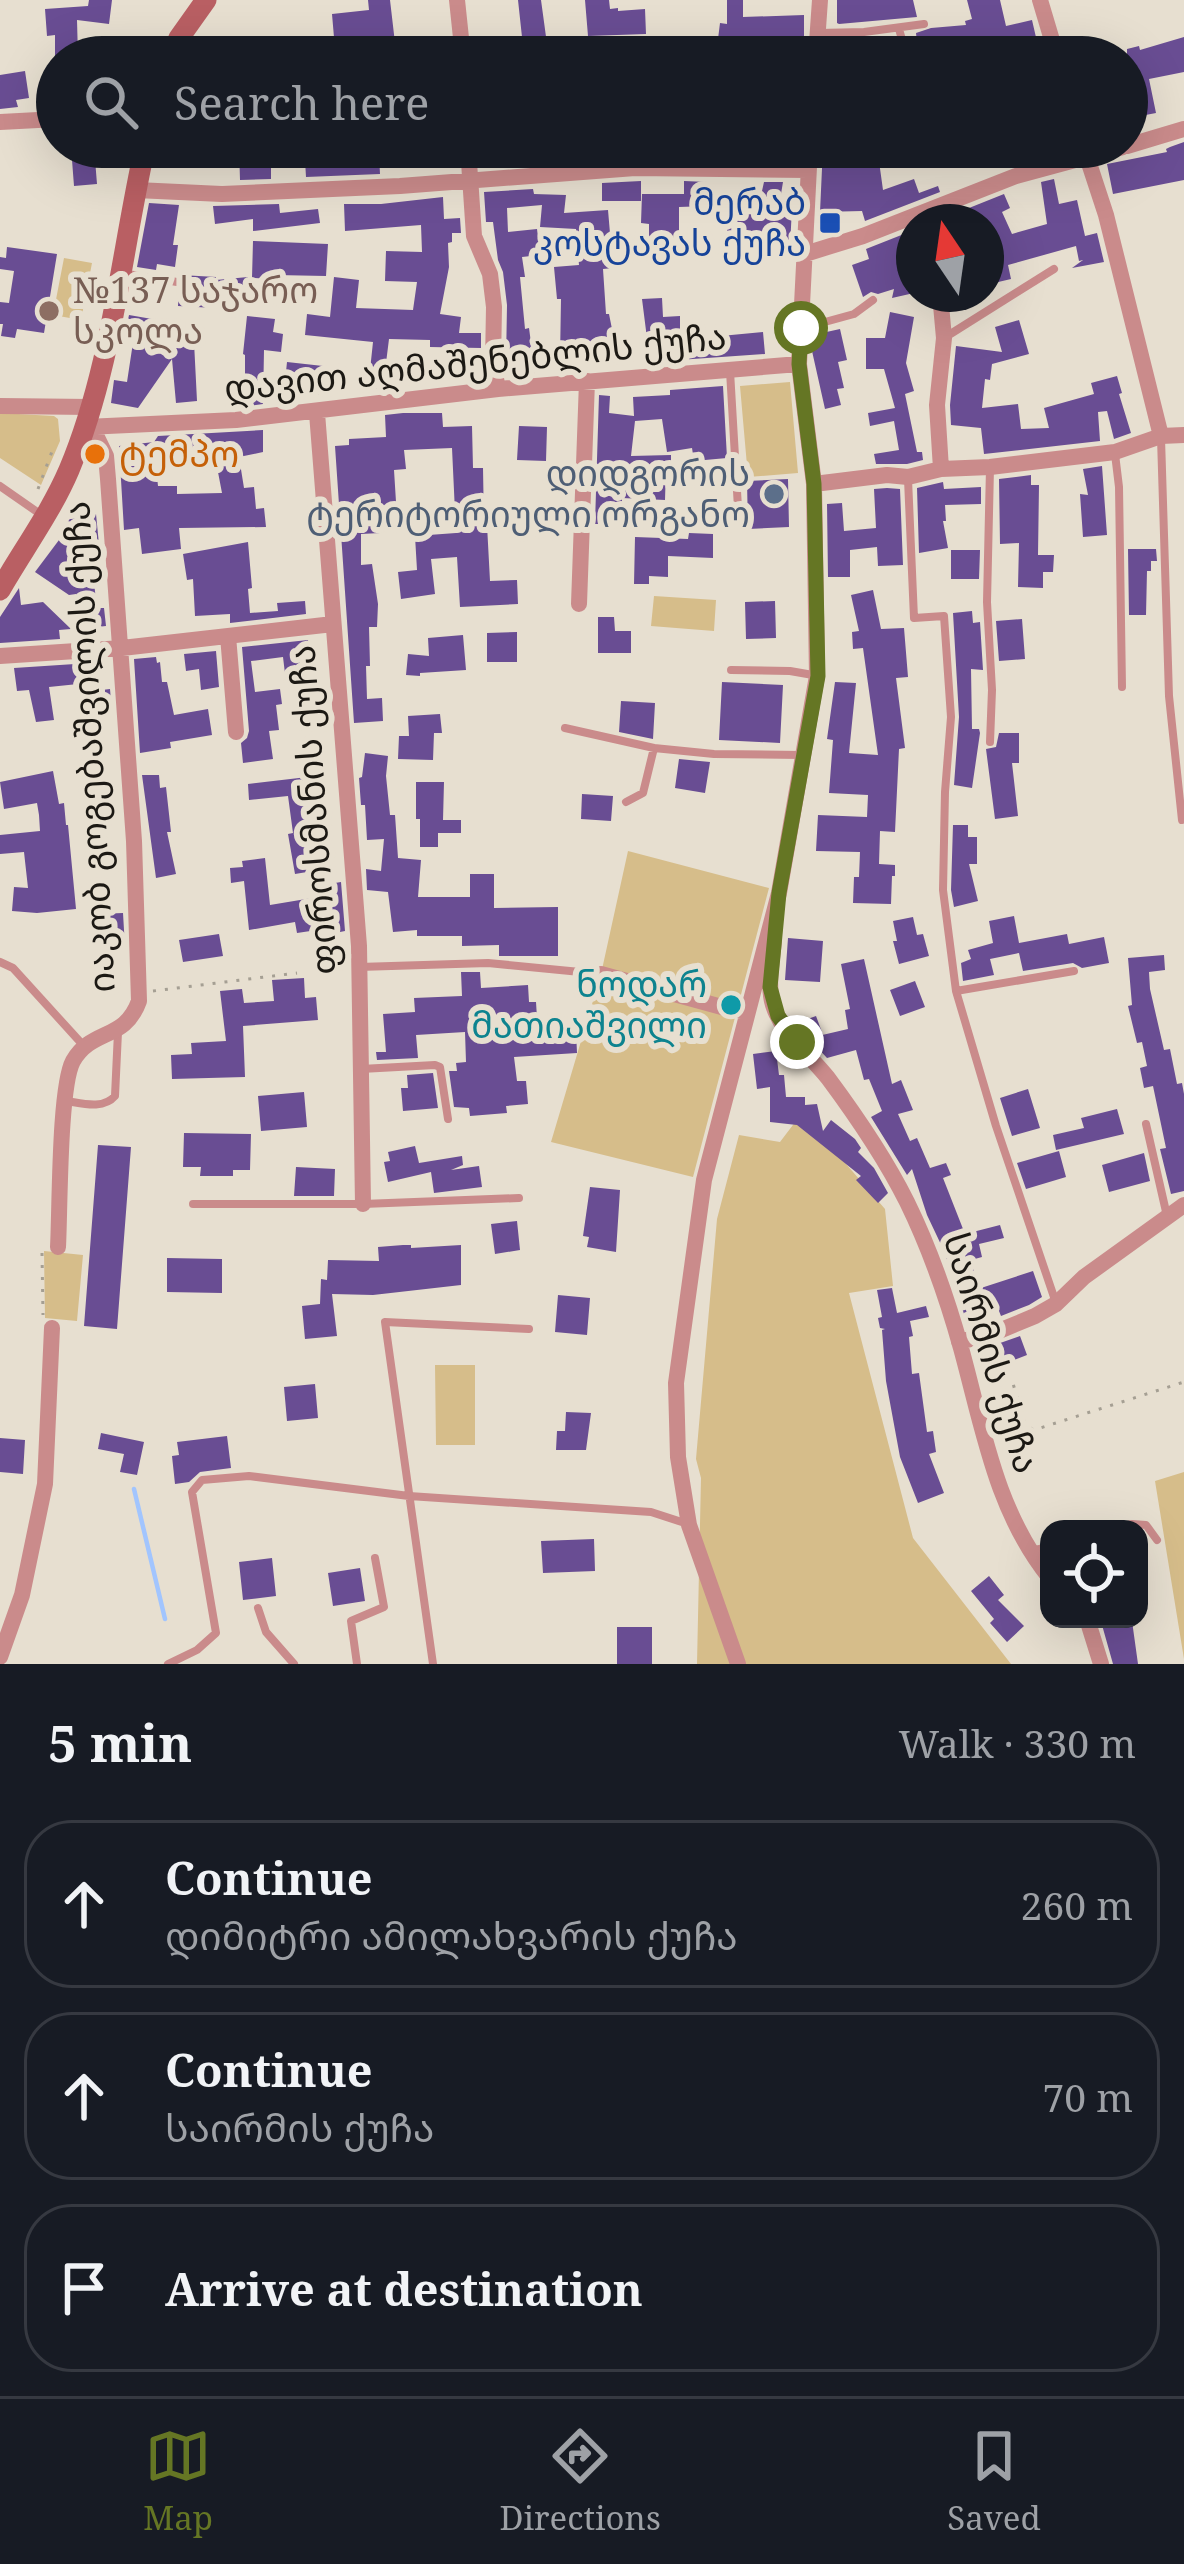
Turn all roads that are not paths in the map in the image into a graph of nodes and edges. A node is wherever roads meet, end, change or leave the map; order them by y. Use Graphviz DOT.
graph roads {
  1 [pos="206,0"];
  2 [pos="457,0"];
  3 [pos="820,0"];
  4 [pos="1040,0"];
  5 [pos="924,24"];
  6 [pos="899,29"];
  7 [pos="818,32"];
  8 [pos="180,36"];
  9 [pos="461,36"];
  10 [pos="818,36"];
  11 [pos="901,36"];
  12 [pos="1051,36"];
  13 [pos="36,120"];
  14 [pos="0,122"];
  15 [pos="1184,128"];
  16 [pos="1148,139"];
  17 [pos="141,168"];
  18 [pos="469,168"];
  19 [pos="1039,168"];
  20 [pos="1091,168"];
  21 [pos="808,170"];
  22 [pos="469,181"];
  23 [pos="136,190"];
  24 [pos="951,204"];
  25 [pos="896,225"];
  26 [pos="805,254"];
  27 [pos="1054,269"];
  28 [pos="120,273"];
  29 [pos="177,282"];
  30 [pos="873,300"];
  31 [pos="942,312"];
  32 [pos="801,328"];
  33 [pos="944,338"];
  34 [pos="799,364"];
  35 [pos="730,370"];
  36 [pos="586,381"];
  37 [pos="498,389"];
  38 [pos="0,406"];
  39 [pos="316,413"];
  40 [pos="90,421"];
  41 [pos="1184,434"];
  42 [pos="1161,436"];
  43 [pos="1114,452"];
  44 [pos="990,467"];
  45 [pos="941,469"];
  46 [pos="908,477"];
  47 [pos="814,484"];
  48 [pos="0,485"];
  49 [pos="738,508"];
  50 [pos="44,517"];
  51 [pos="0,590"];
  52 [pos="579,604"];
  53 [pos="333,625"];
  54 [pos="228,636"];
  55 [pos="122,648"];
  56 [pos="0,656"];
  57 [pos="731,670"];
  58 [pos="818,676"];
  59 [pos="1122,687"];
  60 [pos="565,728"];
  61 [pos="236,732"];
  62 [pos="990,742"];
  63 [pos="654,748"];
  64 [pos="805,755"];
  65 [pos="626,802"];
  66 [pos="1182,820"];
  67 [pos="779,893"];
  68 [pos="0,962"];
  69 [pos="357,967"];
  70 [pos="1074,970"];
  71 [pos="601,974"];
  72 [pos="956,991"];
  73 [pos="746,1011"];
  74 [pos="118,1030"];
  75 [pos="84,1046"];
  76 [pos="360,1070"];
  77 [pos="66,1101"];
  78 [pos="448,1119"];
  79 [pos="1146,1124"];
  80 [pos="519,1198"];
  81 [pos="193,1204"];
  82 [pos="363,1204"];
  83 [pos="1184,1205"];
  84 [pos="1168,1217"];
  85 [pos="58,1247"];
  86 [pos="1056,1304"];
  87 [pos="48,1324"];
  88 [pos="530,1329"];
  89 [pos="959,1342"];
  90 [pos="409,1496"];
  91 [pos="689,1525"];
  92 [pos="1148,1528"];
  93 [pos="1157,1540"];
  94 [pos="1040,1549"];
  95 [pos="1029,1552"];
  96 [pos="376,1558"];
  97 [pos="1040,1566"];
  98 [pos="257,1608"];
  99 [pos="1090,1628"];
  100 [pos="0,1658"];
  101 [pos="168,1664"];
  102 [pos="294,1664"];
  103 [pos="357,1664"];
  104 [pos="433,1664"];
  105 [pos="738,1664"];
  106 [pos="1101,1664"];
  1 -- 8 [label="main road"];
  2 -- 9 [label="street"];
  3 -- 7 [label="street"];
  4 -- 12 [label="street"];
  5 -- 6 [label="lane"];
  6 -- 7 [label="lane"];
  6 -- 11 [label="lane"];
  7 -- 10 [label="street"];
  13 -- 14 [label="street"];
  15 -- 16 [label="street"];
  17 -- 23 [label="main road"];
  18 -- 22 [label="street"];
  19 -- 24 [label="street"];
  20 -- 42 [label="street"];
  21 -- 22 [label="street"];
  21 -- 26 [label="street"];
  22 -- 23 [label="street"];
  22 -- 37 [label="street"];
  23 -- 28 [label="main road"];
  25 -- 26 [label="street"];
  26 -- 32 [label="street"];
  27 -- 33 [label="lane"];
  28 -- 29 [label="lane"];
  28 -- 40 [label="main road"];
  30 -- 32 [label="lane"];
  31 -- 33 [label="street"];
  32 -- 34 [label="street"];
  33 -- 45 [label="street"];
  34 -- 35 [label="street, დავით აღმაშენებლის ქუჩა"];
  34 -- 47 [label="street"];
  35 -- 36 [label="street, დავით აღმაშენებლის ქუჩა"];
  35 -- 49 [label="lane"];
  36 -- 37 [label="street, დავით აღმაშენებლის ქუჩა"];
  36 -- 52 [label="street"];
  37 -- 39 [label="street, დავით აღმაშენებლის ქუჩა"];
  38 -- 40 [label="street, დავით აღმაშენებლის ქუჩა"];
  39 -- 40 [label="street, დავით აღმაშენებლის ქუჩა"];
  39 -- 53 [label="street, ფიროსმანის ქუჩა"];
  40 -- 50 [label="main road"];
  40 -- 55 [label="street, იაკობ გოგებაშვილის ქუჩა"];
  41 -- 42 [label="street"];
  42 -- 43 [label="street"];
  42 -- 66 [label="lane"];
  43 -- 44 [label="street"];
  43 -- 59 [label="lane"];
  44 -- 45 [label="street"];
  44 -- 62 [label="lane"];
  45 -- 46 [label="street"];
  46 -- 47 [label="street"];
  46 -- 72 [label="lane"];
  47 -- 58 [label="street"];
  48 -- 50 [label="lane"];
  50 -- 51 [label="main road"];
  53 -- 54 [label="street"];
  53 -- 69 [label="street, ფიროსმანის ქუჩა"];
  54 -- 55 [label="street"];
  54 -- 61 [label="street"];
  55 -- 56 [label="street"];
  55 -- 74 [label="street, იაკობ გოგებაშვილის ქუჩა"];
  57 -- 58 [label="lane"];
  58 -- 64 [label="street"];
  60 -- 63 [label="lane"];
  63 -- 64 [label="lane"];
  63 -- 65 [label="lane"];
  64 -- 67 [label="street"];
  67 -- 73 [label="street"];
  67 -- 89 [label="street, საირმის ქუჩა"];
  68 -- 75 [label="lane"];
  69 -- 71 [label="lane"];
  69 -- 76 [label="street, ფიროსმანის ქუჩა"];
  70 -- 72 [label="lane"];
  71 -- 73 [label="street"];
  72 -- 86 [label="lane"];
  73 -- 91 [label="street"];
  74 -- 75 [label="street, იაკობ გოგებაშვილის ქუჩა"];
  74 -- 77 [label="lane"];
  75 -- 77 [label="street, იაკობ გოგებაშვილის ქუჩა"];
  76 -- 78 [label="lane"];
  76 -- 82 [label="street, ფიროსმანის ქუჩა"];
  77 -- 85 [label="street, იაკობ გოგებაშვილის ქუჩა"];
  79 -- 84 [label="lane"];
  80 -- 82 [label="lane"];
  81 -- 82 [label="lane"];
  83 -- 84 [label="street"];
  84 -- 86 [label="street"];
  86 -- 89 [label="street"];
  87 -- 100 [label="street"];
  88 -- 90 [label="lane"];
  89 -- 95 [label="street, საირმის ქუჩა"];
  90 -- 91 [label="lane"];
  90 -- 101 [label="lane"];
  90 -- 104 [label="lane"];
  91 -- 105 [label="street"];
  92 -- 93 [label="lane"];
  94 -- 95 [label="lane"];
  95 -- 97 [label="street, საირმის ქუჩა"];
  96 -- 103 [label="lane"];
  98 -- 102 [label="lane"];
  99 -- 106 [label="street"];
}
